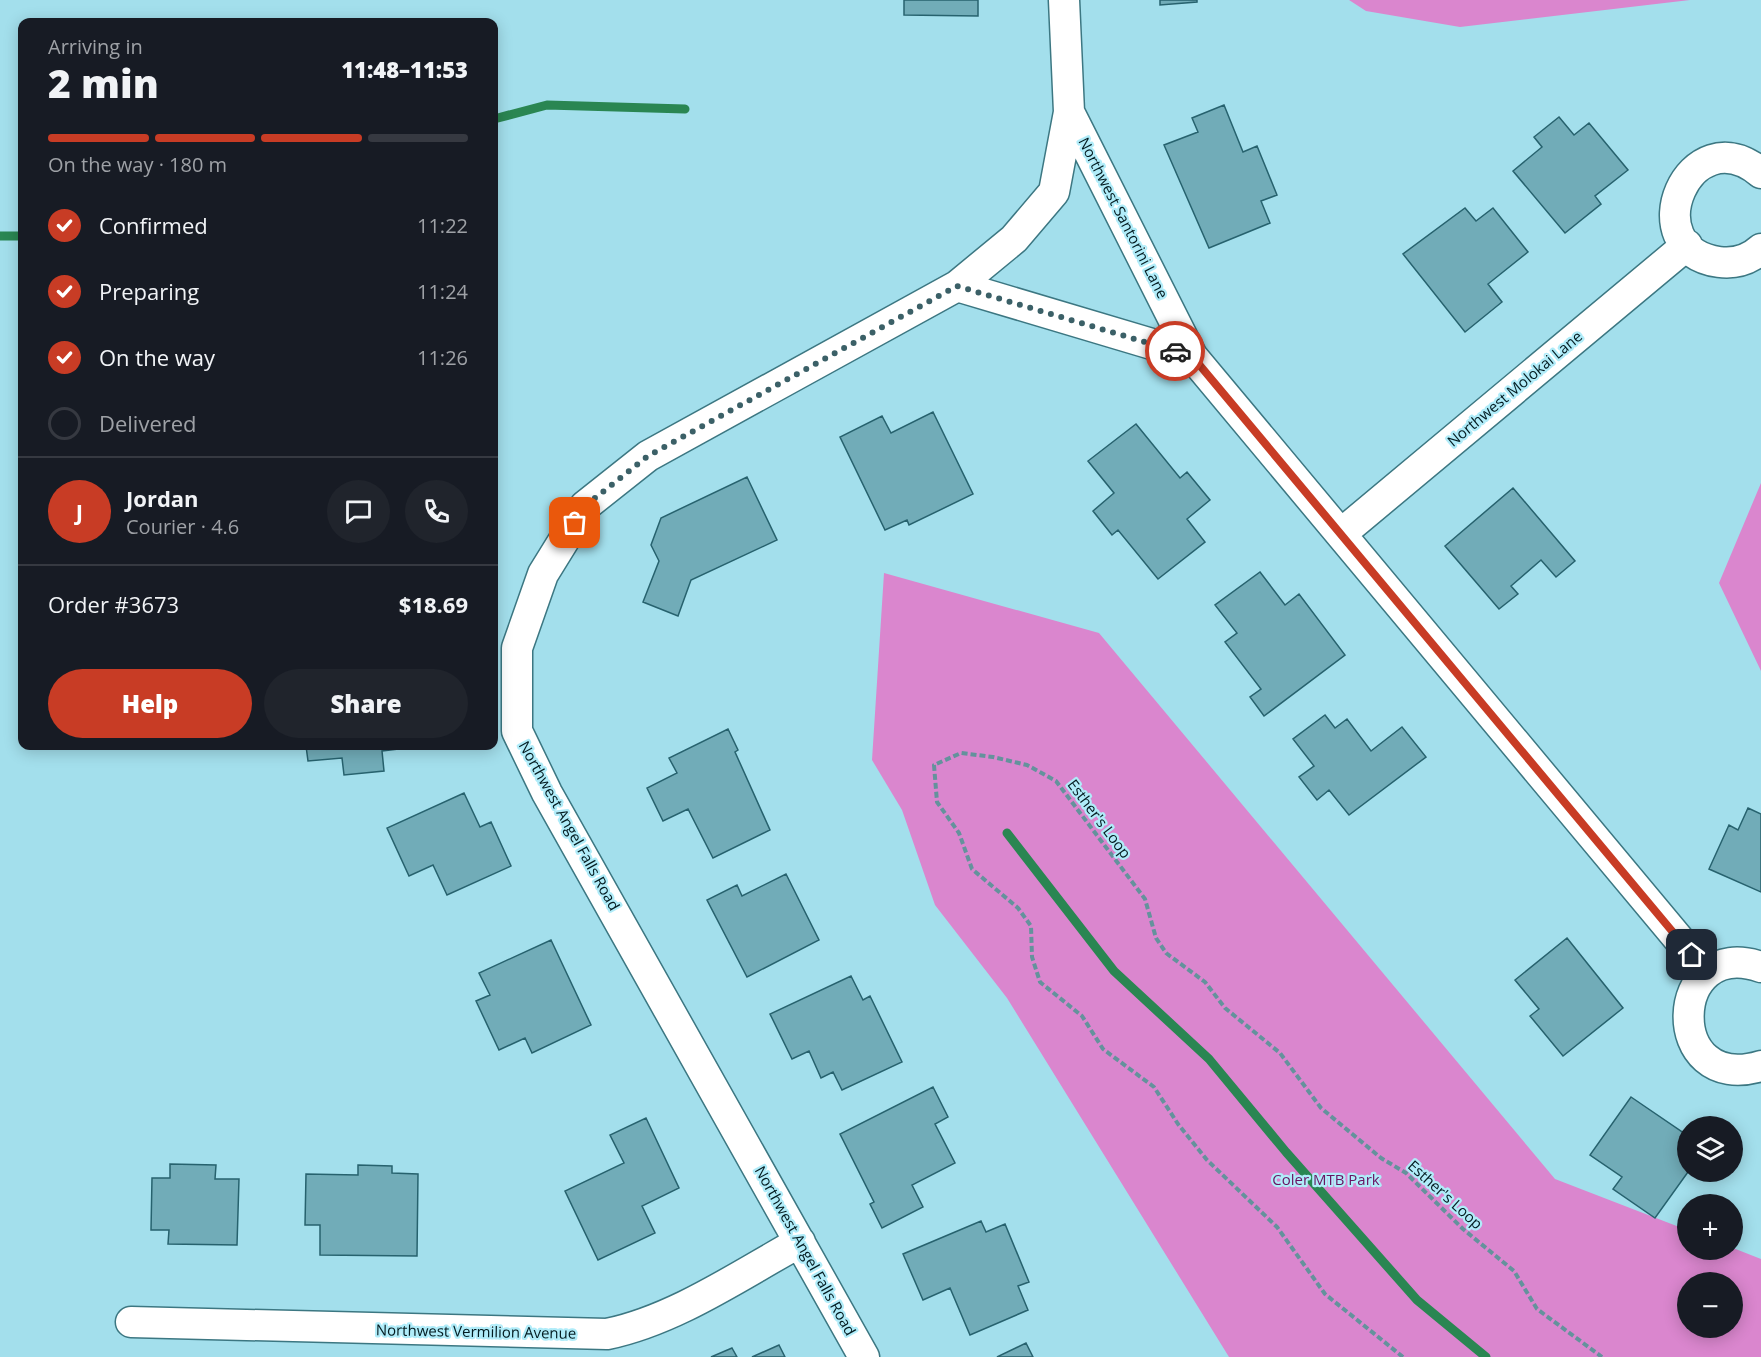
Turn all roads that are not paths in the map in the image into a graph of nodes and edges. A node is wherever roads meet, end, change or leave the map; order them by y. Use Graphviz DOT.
graph roads {
  1 [pos="1064,0"];
  2 [pos="1069,112"];
  3 [pos="1761,173"];
  4 [pos="1687,246"];
  5 [pos="1761,249"];
  6 [pos="957,286"];
  7 [pos="1192,356"];
  8 [pos="1342,533"];
  9 [pos="1761,967"];
  10 [pos="1707,974"];
  11 [pos="1761,1066"];
  12 [pos="800,1242"];
  13 [pos="131,1322"];
  14 [pos="419,1344"];
  15 [pos="864,1357"];
  1 -- 2 [label="street, Northwest Angel Falls Road"];
  2 -- 6 [label="street, Northwest Angel Falls Road"];
  2 -- 7 [label="street, Northwest Santorini Lane"];
  3 -- 4 [label="street"];
  4 -- 5 [label="street"];
  4 -- 8 [label="street, Northwest Molokai Lane"];
  6 -- 7 [label="street"];
  6 -- 12 [label="street, Northwest Angel Falls Road"];
  7 -- 8 [label="street, Northwest Santorini Lane"];
  8 -- 10 [label="street, Northwest Santorini Lane"];
  9 -- 10 [label="street"];
  10 -- 11 [label="street"];
  12 -- 14 [label="street, Northwest Vermilion Avenue"];
  12 -- 15 [label="street, Northwest Angel Falls Road"];
  13 -- 14 [label="street, Northwest Vermilion Avenue"];
}
